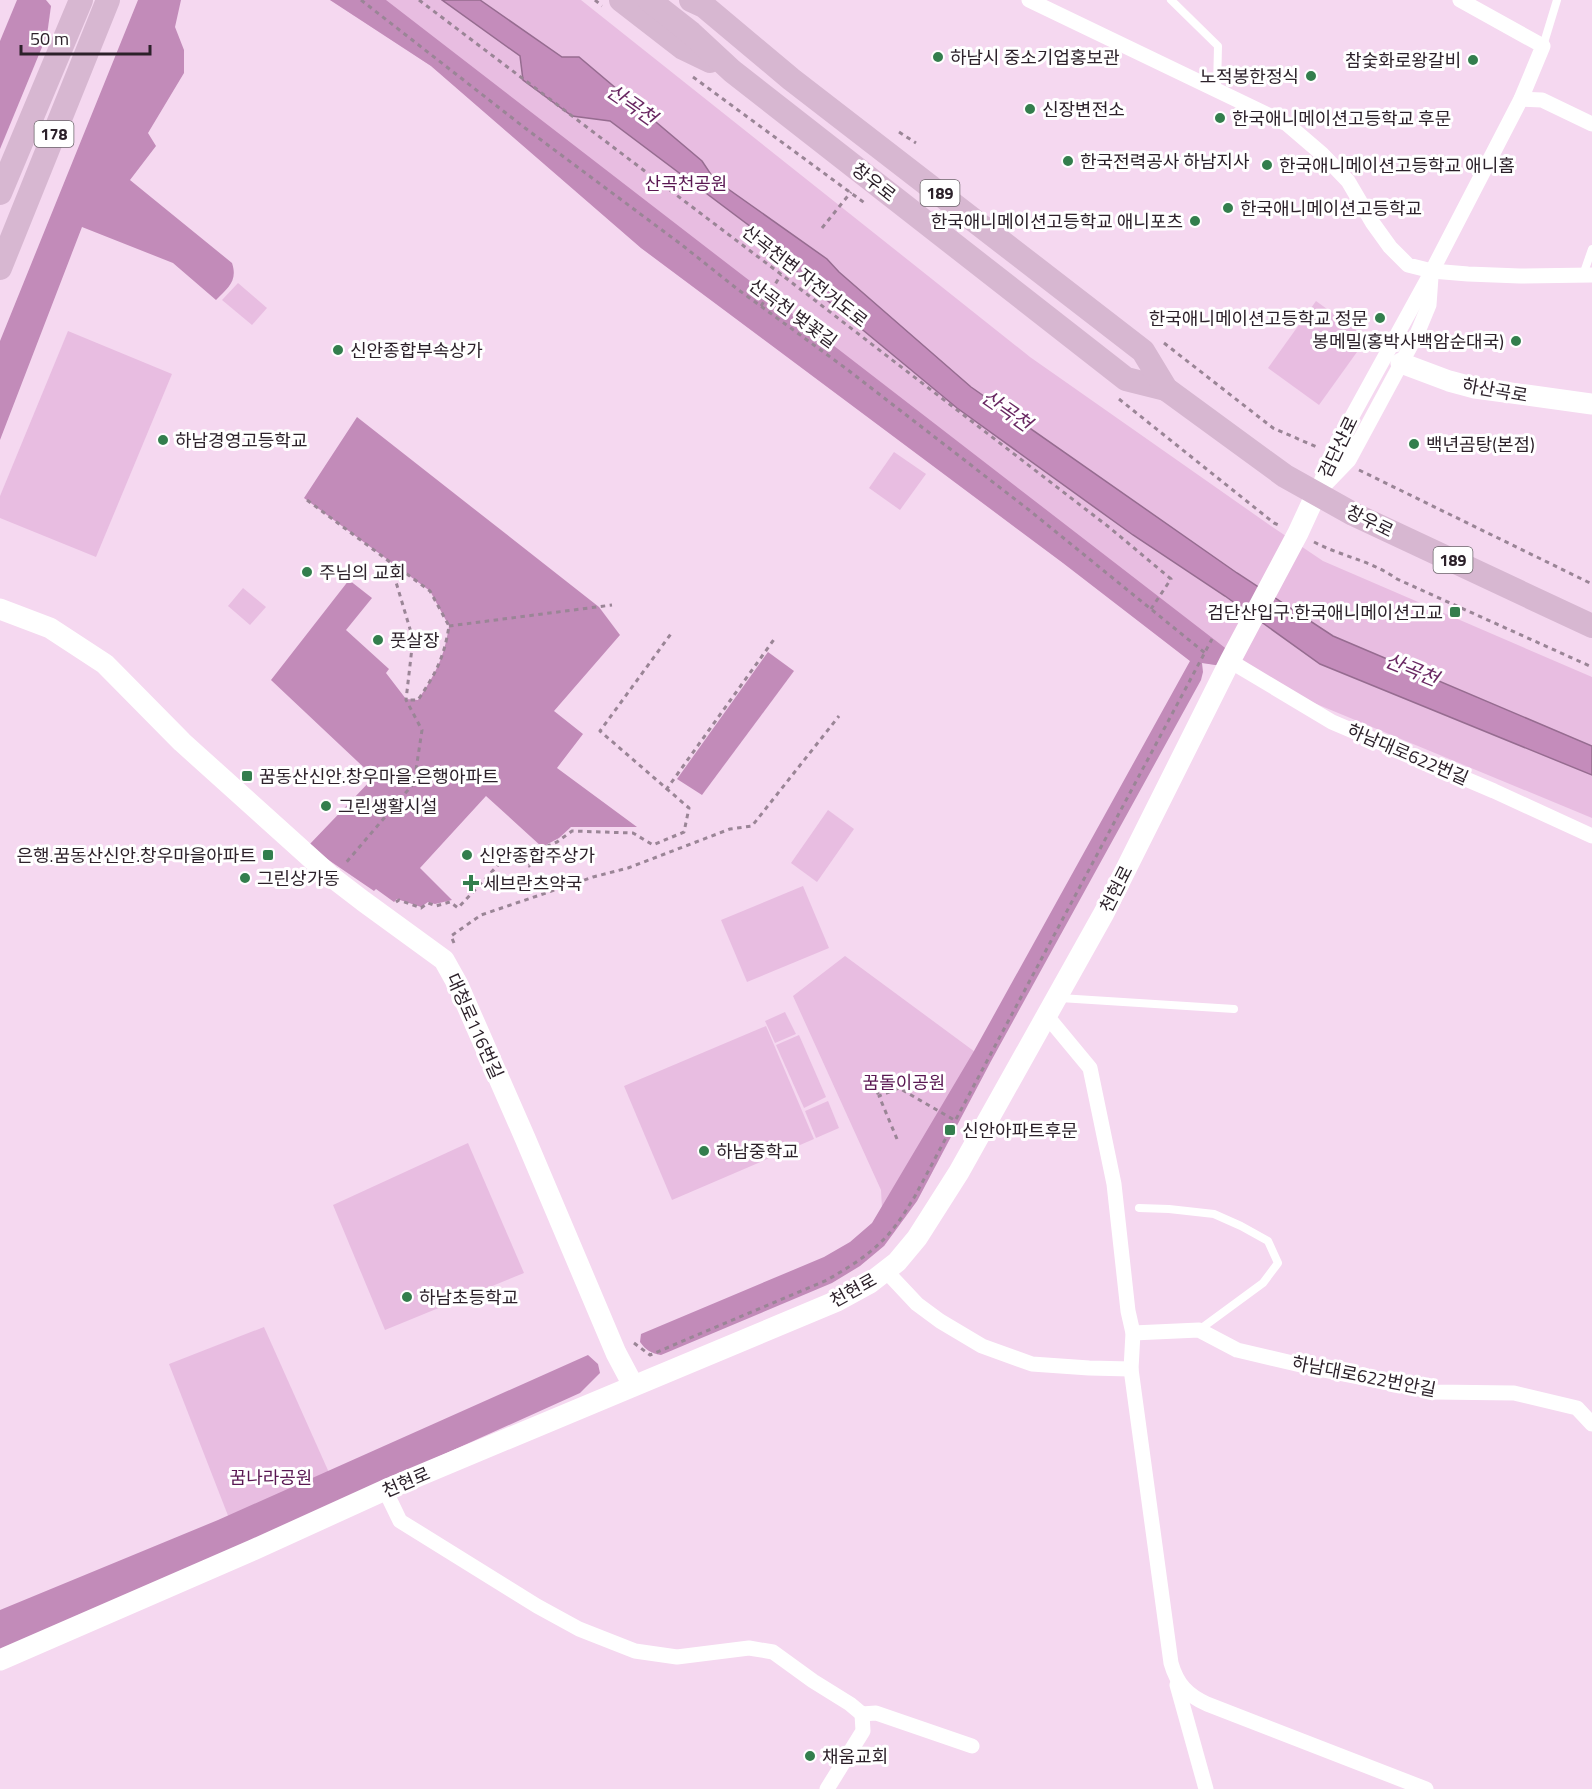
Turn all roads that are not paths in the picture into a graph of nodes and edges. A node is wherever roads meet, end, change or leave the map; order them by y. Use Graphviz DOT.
graph roads {
  1 [pos="81,0"];
  2 [pos="108,0"];
  3 [pos="621,0"];
  4 [pos="649,0"];
  5 [pos="1029,0"];
  6 [pos="1171,0"];
  7 [pos="1460,0"];
  8 [pos="1557,0"];
  9 [pos="698,2"];
  10 [pos="1543,46"];
  11 [pos="732,71"];
  12 [pos="1217,89"];
  13 [pos="1521,99"];
  14 [pos="1592,124"];
  15 [pos="0,193"];
  16 [pos="1592,249"];
  17 [pos="0,268"];
  18 [pos="1432,271"];
  19 [pos="1587,275"];
  20 [pos="1401,363"];
  21 [pos="1166,388"];
  22 [pos="1592,404"];
  23 [pos="1316,494"];
  24 [pos="0,609"];
  25 [pos="1592,625"];
  26 [pos="1230,661"];
  27 [pos="1592,836"];
  28 [pos="1051,1006"];
  29 [pos="1234,1009"];
  30 [pos="1139,1208"];
  31 [pos="886,1271"];
  32 [pos="1199,1330"];
  33 [pos="1133,1333"];
  34 [pos="1131,1369"];
  35 [pos="633,1385"];
  36 [pos="1592,1424"];
  37 [pos="385,1490"];
  38 [pos="0,1660"];
  39 [pos="1175,1676"];
  40 [pos="862,1714"];
  41 [pos="972,1746"];
  42 [pos="827,1789"];
  43 [pos="1206,1789"];
  44 [pos="1426,1789"];
  1 -- 15 [label="main road, 178"];
  2 -- 17 [label="main road, 178"];
  3 -- 11 [label="main road"];
  4 -- 11 [label="main road, 창우로 / 189"];
  5 -- 12 [label="street"];
  6 -- 12 [label="lane"];
  7 -- 10 [label="street"];
  8 -- 10 [label="lane"];
  9 -- 21 [label="main road, 창우로 / 189"];
  10 -- 13 [label="street"];
  11 -- 21 [label="main road, 창우로 / 189"];
  12 -- 18 [label="street"];
  13 -- 14 [label="street"];
  13 -- 18 [label="street"];
  16 -- 19 [label="lane"];
  18 -- 19 [label="street"];
  18 -- 20 [label="street, 검단산로"];
  18 -- 23 [label="street, 검단산로"];
  20 -- 22 [label="main road, 하산곡로"];
  20 -- 23 [label="street, 검단산로"];
  21 -- 23 [label="main road, 창우로 / 189"];
  23 -- 25 [label="main road, 창우로 / 189"];
  23 -- 26 [label="main road, 천현로"];
  24 -- 35 [label="main road, 대청로116번길"];
  26 -- 27 [label="street, 하남대로622번길"];
  26 -- 28 [label="main road, 천현로"];
  28 -- 29 [label="lane"];
  28 -- 31 [label="main road, 천현로"];
  28 -- 33 [label="street"];
  30 -- 32 [label="lane"];
  31 -- 34 [label="street"];
  31 -- 35 [label="main road, 천현로"];
  32 -- 33 [label="street"];
  32 -- 36 [label="street, 하남대로622번안길"];
  33 -- 34 [label="street"];
  34 -- 39 [label="street"];
  35 -- 37 [label="main road, 천현로"];
  37 -- 38 [label="main road, 천현로"];
  37 -- 40 [label="street"];
  39 -- 43 [label="street"];
  39 -- 44 [label="street"];
  40 -- 41 [label="street"];
  40 -- 42 [label="street"];
}
